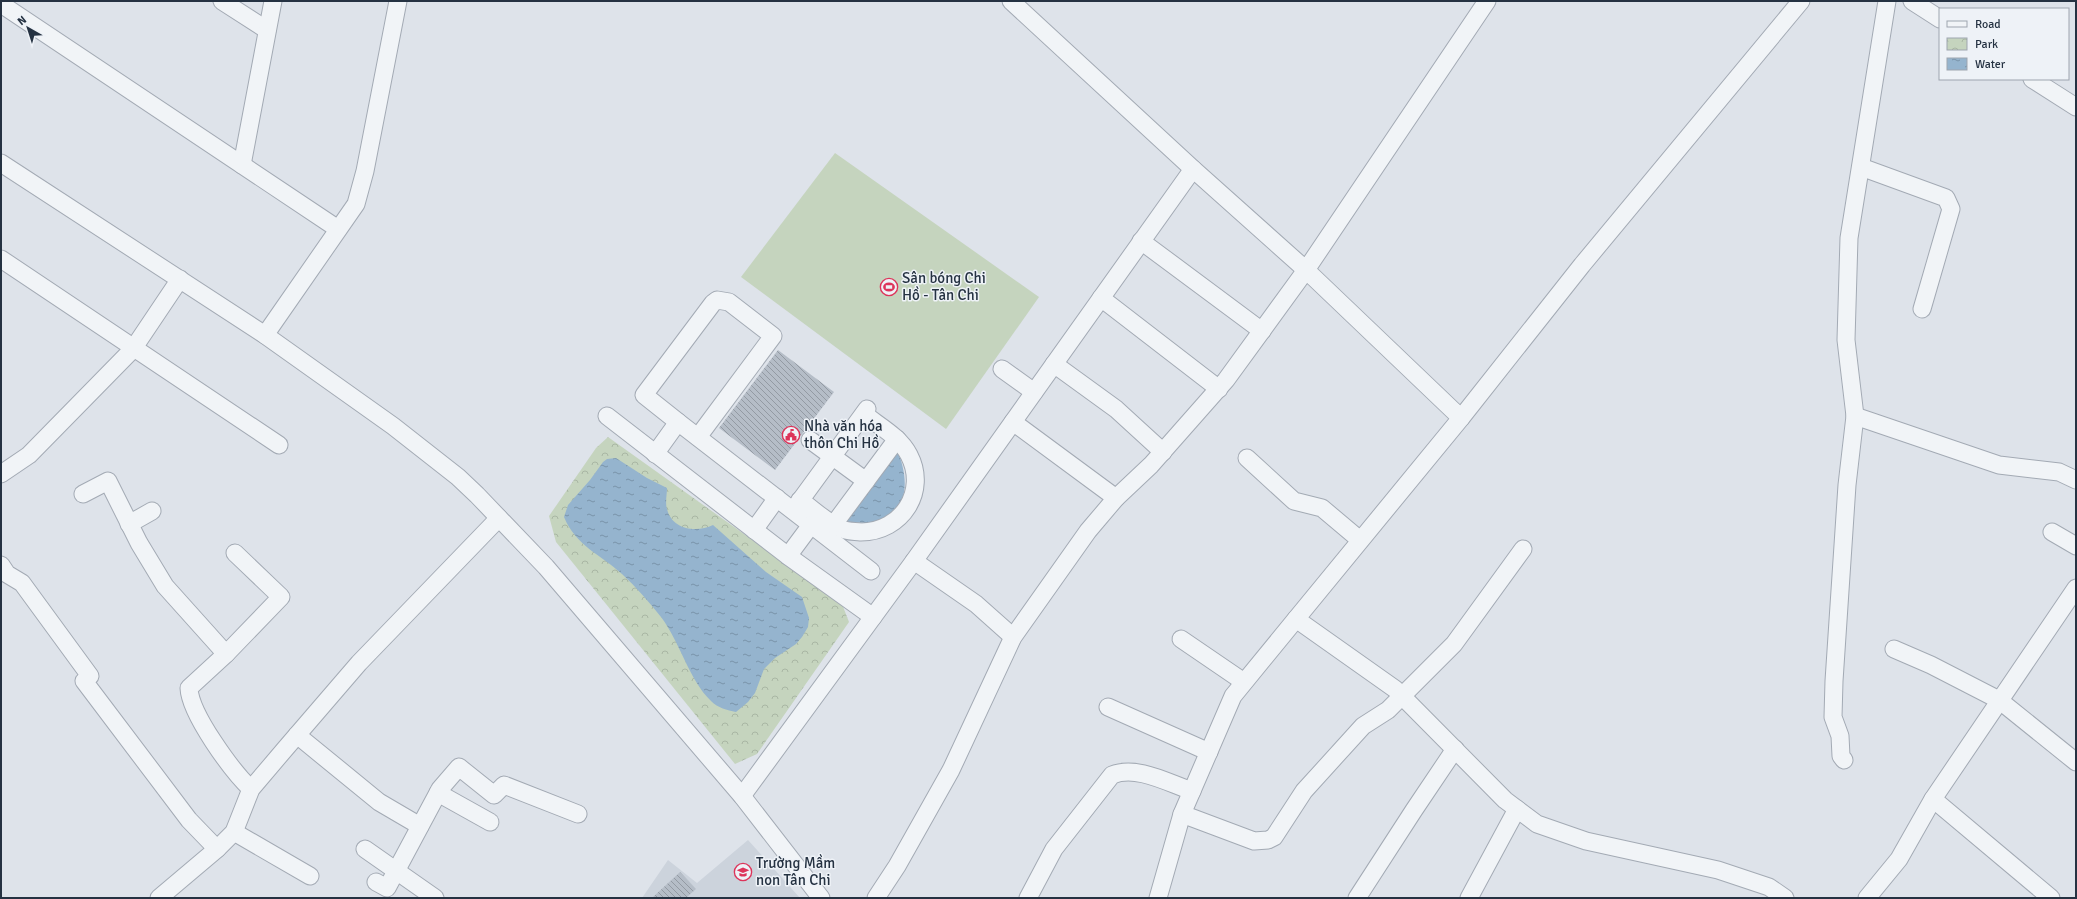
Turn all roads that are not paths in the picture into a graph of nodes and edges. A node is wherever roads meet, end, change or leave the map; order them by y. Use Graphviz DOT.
graph roads {
  1 [pos="222,1"];
  2 [pos="273,1"];
  3 [pos="398,1"];
  4 [pos="1011,1"];
  5 [pos="1487,1"];
  6 [pos="1801,1"];
  7 [pos="1887,1"];
  8 [pos="1912,1"];
  9 [pos="1,4"];
  10 [pos="1939,18"];
  11 [pos="267,30"];
  12 [pos="2034,80"];
  13 [pos="2076,107"];
  14 [pos="1,163"];
  15 [pos="242,165"];
  16 [pos="1861,167"];
  17 [pos="1193,169"];
  18 [pos="338,230"];
  19 [pos="1141,241"];
  20 [pos="1,259"];
  21 [pos="1306,270"];
  22 [pos="180,279"];
  23 [pos="1101,298"];
  24 [pos="1922,309"];
  25 [pos="1262,331"];
  26 [pos="265,335"];
  27 [pos="133,349"];
  28 [pos="1054,364"];
  29 [pos="1002,369"];
  30 [pos="1219,389"];
  31 [pos="1034,392"];
  32 [pos="606,416"];
  33 [pos="1855,416"];
  34 [pos="1461,418"];
  35 [pos="678,422"];
  36 [pos="1012,422"];
  37 [pos="698,437"];
  38 [pos="897,439"];
  39 [pos="810,440"];
  40 [pos="279,445"];
  41 [pos="1163,452"];
  42 [pos="655,454"];
  43 [pos="832,456"];
  44 [pos="1248,458"];
  45 [pos="1,474"];
  46 [pos="2076,480"];
  47 [pos="866,481"];
  48 [pos="83,494"];
  49 [pos="777,498"];
  50 [pos="1116,498"];
  51 [pos="797,505"];
  52 [pos="152,511"];
  53 [pos="499,518"];
  54 [pos="129,524"];
  55 [pos="834,524"];
  56 [pos="811,525"];
  57 [pos="754,530"];
  58 [pos="2052,532"];
  59 [pos="1360,540"];
  60 [pos="2076,546"];
  61 [pos="1523,549"];
  62 [pos="235,553"];
  63 [pos="788,556"];
  64 [pos="914,561"];
  65 [pos="871,571"];
  66 [pos="3,572"];
  67 [pos="2076,588"];
  68 [pos="873,617"];
  69 [pos="1296,619"];
  70 [pos="1013,637"];
  71 [pos="1181,639"];
  72 [pos="1894,649"];
  73 [pos="226,654"];
  74 [pos="1244,682"];
  75 [pos="1403,696"];
  76 [pos="1999,700"];
  77 [pos="1108,707"];
  78 [pos="297,735"];
  79 [pos="1455,749"];
  80 [pos="1209,752"];
  81 [pos="1844,760"];
  82 [pos="2076,762"];
  83 [pos="251,789"];
  84 [pos="1192,791"];
  85 [pos="438,793"];
  86 [pos="742,796"];
  87 [pos="1933,799"];
  88 [pos="1517,809"];
  89 [pos="578,814"];
  90 [pos="1182,814"];
  91 [pos="490,822"];
  92 [pos="420,826"];
  93 [pos="234,832"];
  94 [pos="217,849"];
  95 [pos="365,849"];
  96 [pos="397,872"];
  97 [pos="310,876"];
  98 [pos="376,882"];
  99 [pos="159,898"];
  100 [pos="435,898"];
  101 [pos="821,898"];
  102 [pos="876,898"];
  103 [pos="1028,898"];
  104 [pos="1158,898"];
  105 [pos="1357,898"];
  106 [pos="1469,898"];
  107 [pos="1785,898"];
  108 [pos="1867,898"];
  109 [pos="2051,898"];
  1 -- 11 [label="street"];
  2 -- 11 [label="street"];
  3 -- 18 [label="street"];
  4 -- 17 [label="street"];
  5 -- 21 [label="street"];
  6 -- 34 [label="street"];
  7 -- 16 [label="street"];
  8 -- 10 [label="street"];
  9 -- 15 [label="street"];
  11 -- 15 [label="street"];
  12 -- 13 [label="street"];
  14 -- 22 [label="street"];
  15 -- 18 [label="street"];
  16 -- 24 [label="street"];
  16 -- 33 [label="street"];
  17 -- 19 [label="street"];
  17 -- 21 [label="street"];
  18 -- 26 [label="street"];
  19 -- 23 [label="street"];
  19 -- 25 [label="street"];
  20 -- 27 [label="street"];
  21 -- 25 [label="street"];
  21 -- 34 [label="street"];
  22 -- 26 [label="street"];
  22 -- 27 [label="street"];
  23 -- 28 [label="street"];
  23 -- 30 [label="street"];
  25 -- 30 [label="street"];
  26 -- 53 [label="street"];
  27 -- 40 [label="street"];
  27 -- 45 [label="street"];
  28 -- 31 [label="street"];
  28 -- 41 [label="street"];
  29 -- 31 [label="street"];
  30 -- 41 [label="street"];
  31 -- 36 [label="street"];
  32 -- 42 [label="street"];
  33 -- 46 [label="street"];
  33 -- 81 [label="street"];
  34 -- 59 [label="street"];
  35 -- 37 [label="street"];
  35 -- 37 [label="street"];
  35 -- 42 [label="street"];
  36 -- 50 [label="street"];
  36 -- 64 [label="street"];
  37 -- 49 [label="street"];
  38 -- 43 [label="street"];
  38 -- 47 [label="street"];
  38 -- 55 [label="street"];
  39 -- 43 [label="street"];
  41 -- 50 [label="street"];
  42 -- 57 [label="street"];
  43 -- 47 [label="street"];
  43 -- 51 [label="street"];
  44 -- 59 [label="street"];
  47 -- 55 [label="street"];
  48 -- 54 [label="street"];
  49 -- 51 [label="street"];
  49 -- 57 [label="street"];
  50 -- 70 [label="street"];
  51 -- 55 [label="street"];
  51 -- 56 [label="street"];
  52 -- 54 [label="street"];
  53 -- 78 [label="street"];
  53 -- 86 [label="street"];
  54 -- 73 [label="street"];
  56 -- 63 [label="street"];
  56 -- 65 [label="street"];
  57 -- 63 [label="street"];
  58 -- 60 [label="street"];
  59 -- 69 [label="street"];
  61 -- 75 [label="street"];
  62 -- 73 [label="street"];
  63 -- 68 [label="street"];
  64 -- 68 [label="street"];
  64 -- 70 [label="street"];
  66 -- 94 [label="street"];
  67 -- 76 [label="street"];
  68 -- 86 [label="street"];
  69 -- 74 [label="street"];
  69 -- 75 [label="street"];
  70 -- 102 [label="street"];
  71 -- 74 [label="street"];
  72 -- 76 [label="street"];
  73 -- 83 [label="street"];
  74 -- 80 [label="street"];
  75 -- 79 [label="street"];
  75 -- 90 [label="street"];
  76 -- 82 [label="street"];
  76 -- 87 [label="street"];
  77 -- 80 [label="street"];
  78 -- 83 [label="street"];
  78 -- 92 [label="street"];
  79 -- 88 [label="street"];
  79 -- 105 [label="street"];
  80 -- 84 [label="street"];
  83 -- 93 [label="street"];
  84 -- 90 [label="street"];
  84 -- 103 [label="street"];
  85 -- 89 [label="street"];
  85 -- 91 [label="street"];
  85 -- 92 [label="street"];
  86 -- 101 [label="street"];
  87 -- 108 [label="street"];
  87 -- 109 [label="street"];
  88 -- 106 [label="street"];
  88 -- 107 [label="street"];
  90 -- 104 [label="street"];
  92 -- 96 [label="street"];
  93 -- 94 [label="street"];
  93 -- 97 [label="street"];
  94 -- 99 [label="street"];
  95 -- 96 [label="street"];
  96 -- 98 [label="street"];
  96 -- 100 [label="street"];
}
